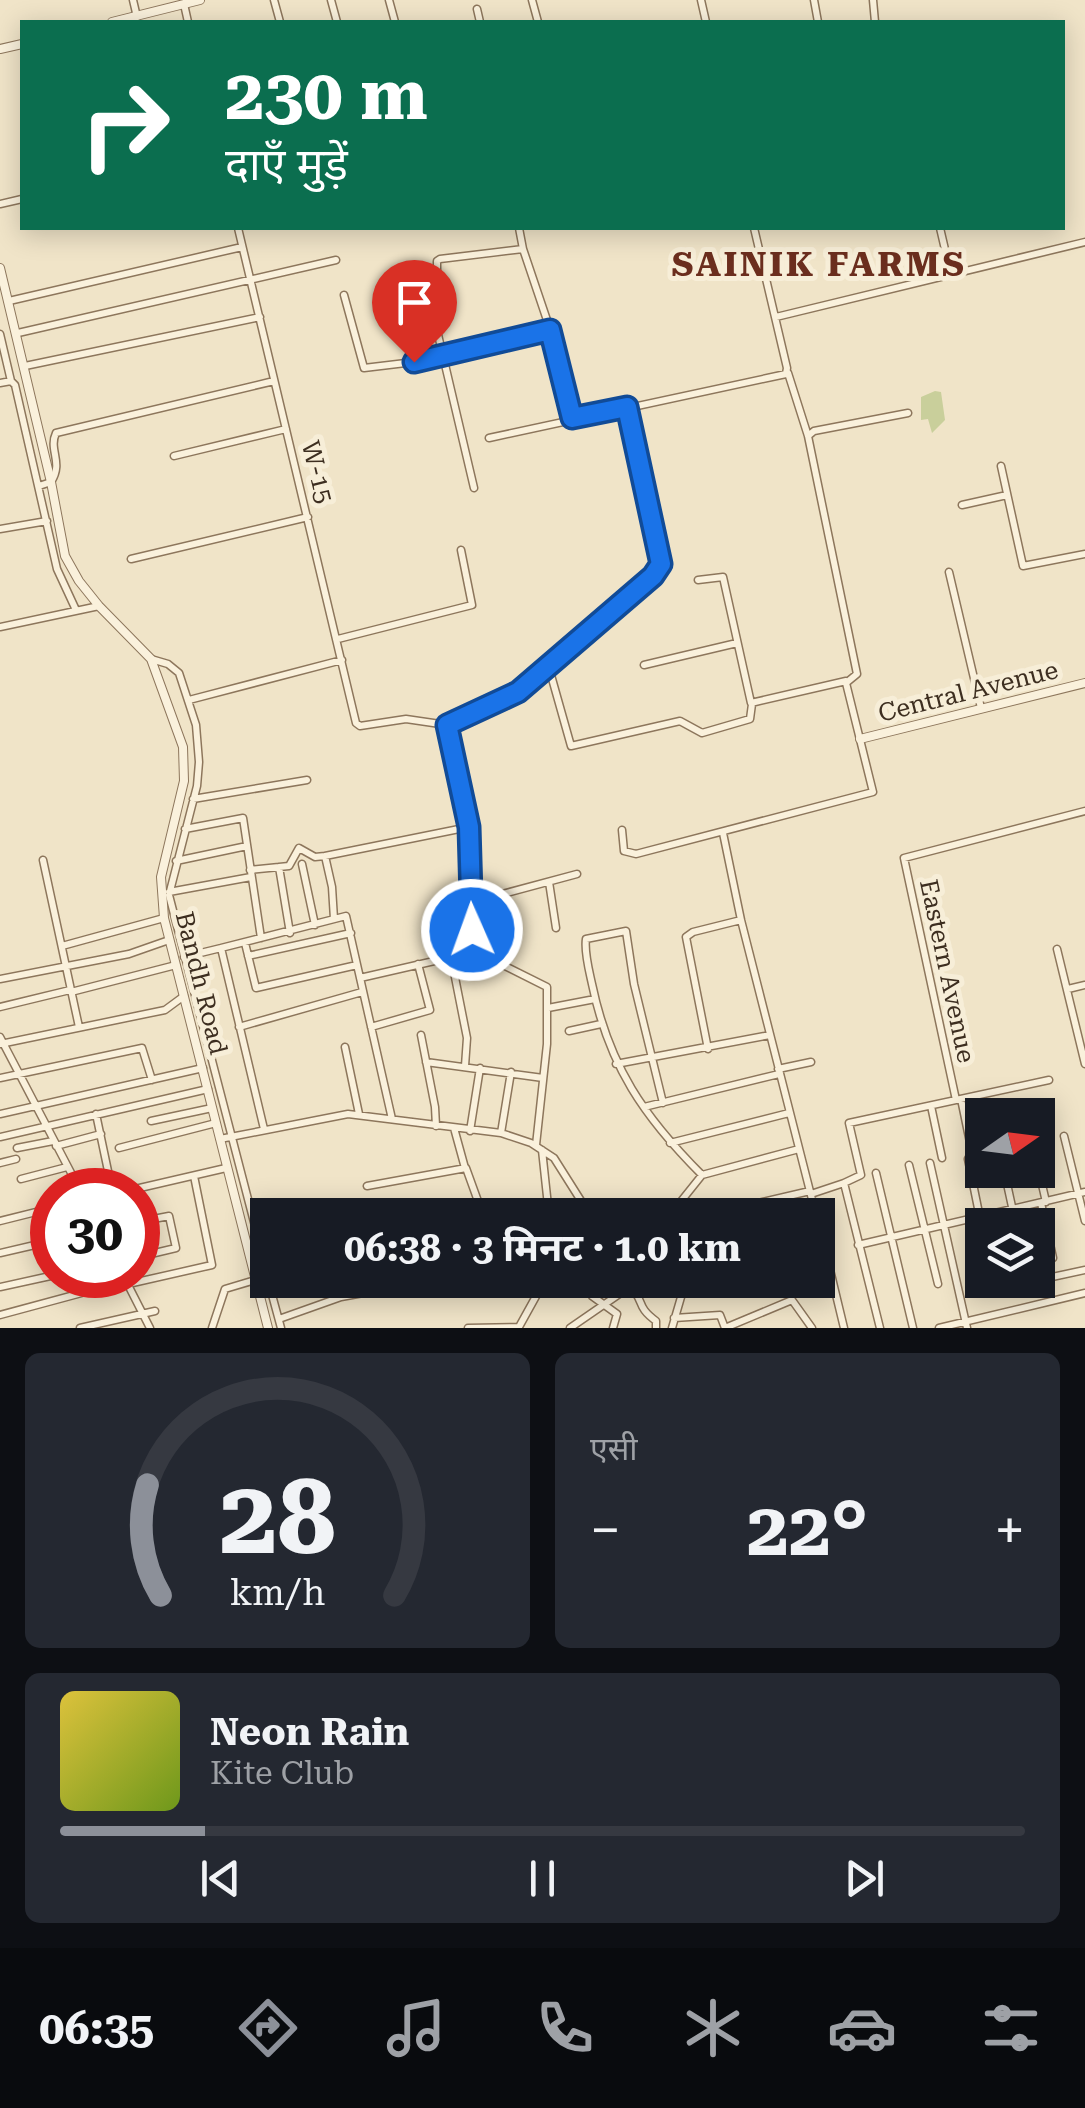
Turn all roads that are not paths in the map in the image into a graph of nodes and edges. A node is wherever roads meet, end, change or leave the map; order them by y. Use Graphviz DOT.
graph roads {
  1 [pos="133,0"];
  2 [pos="200,0"];
  3 [pos="184,4"];
  4 [pos="477,9"];
  5 [pos="137,16"];
  6 [pos="120,20"];
  7 [pos="188,20"];
  8 [pos="480,20"];
  9 [pos="238,230"];
  10 [pos="519,230"];
  11 [pos="754,230"];
  12 [pos="940,230"];
  13 [pos="1085,242"];
  14 [pos="242,247"];
  15 [pos="523,249"];
  16 [pos="336,260"];
  17 [pos="0,268"];
  18 [pos="437,274"];
  19 [pos="424,275"];
  20 [pos="951,275"];
  21 [pos="250,280"];
  22 [pos="344,295"];
  23 [pos="9,300"];
  24 [pos="260,317"];
  25 [pos="776,317"];
  26 [pos="550,330"];
  27 [pos="18,333"];
  28 [pos="0,334"];
  29 [pos="443,356"];
  30 [pos="25,366"];
  31 [pos="787,371"];
  32 [pos="10,381"];
  33 [pos="274,381"];
  34 [pos="0,383"];
  35 [pos="627,407"];
  36 [pos="908,412"];
  37 [pos="573,418"];
  38 [pos="286,430"];
  39 [pos="808,436"];
  40 [pos="488,438"];
  41 [pos="174,456"];
  42 [pos="1001,466"];
  43 [pos="52,482"];
  44 [pos="39,486"];
  45 [pos="474,488"];
  46 [pos="1007,494"];
  47 [pos="962,505"];
  48 [pos="308,516"];
  49 [pos="46,521"];
  50 [pos="0,530"];
  51 [pos="461,550"];
  52 [pos="1085,554"];
  53 [pos="131,559"];
  54 [pos="949,572"];
  55 [pos="698,580"];
  56 [pos="99,606"];
  57 [pos="76,610"];
  58 [pos="0,627"];
  59 [pos="338,639"];
  60 [pos="737,643"];
  61 [pos="151,659"];
  62 [pos="342,660"];
  63 [pos="644,664"];
  64 [pos="549,668"];
  65 [pos="846,680"];
  66 [pos="1085,683"];
  67 [pos="189,700"];
  68 [pos="752,704"];
  69 [pos="981,708"];
  70 [pos="447,725"];
  71 [pos="860,739"];
  72 [pos="308,780"];
  73 [pos="193,799"];
  74 [pos="1085,811"];
  75 [pos="469,827"];
  76 [pos="186,829"];
  77 [pos="622,830"];
  78 [pos="724,833"];
  79 [pos="247,846"];
  80 [pos="324,856"];
  81 [pos="44,860"];
  82 [pos="176,861"];
  83 [pos="302,864"];
  84 [pos="279,867"];
  85 [pos="250,873"];
  86 [pos="576,874"];
  87 [pos="549,882"];
  88 [pos="169,892"];
  89 [pos="470,902"];
  90 [pos="164,918"];
  91 [pos="334,919"];
  92 [pos="741,920"];
  93 [pos="315,924"];
  94 [pos="556,928"];
  95 [pos="290,932"];
  96 [pos="351,933"];
  97 [pos="261,938"];
  98 [pos="170,940"];
  99 [pos="245,943"];
  100 [pos="62,946"];
  101 [pos="221,948"];
  102 [pos="1057,949"];
  103 [pos="479,951"];
  104 [pos="248,956"];
  105 [pos="450,957"];
  106 [pos="179,961"];
  107 [pos="418,964"];
  108 [pos="357,965"];
  109 [pos="65,966"];
  110 [pos="360,978"];
  111 [pos="0,979"];
  112 [pos="1085,985"];
  113 [pos="1068,990"];
  114 [pos="71,991"];
  115 [pos="362,992"];
  116 [pos="184,995"];
  117 [pos="595,1000"];
  118 [pos="0,1007"];
  119 [pos="548,1008"];
  120 [pos="601,1024"];
  121 [pos="79,1027"];
  122 [pos="239,1027"];
  123 [pos="371,1027"];
  124 [pos="569,1030"];
  125 [pos="420,1035"];
  126 [pos="770,1035"];
  127 [pos="1,1042"];
  128 [pos="345,1047"];
  129 [pos="708,1049"];
  130 [pos="650,1058"];
  131 [pos="426,1062"];
  132 [pos="812,1062"];
  133 [pos="616,1064"];
  134 [pos="1085,1064"];
  135 [pos="465,1066"];
  136 [pos="203,1068"];
  137 [pos="480,1068"];
  138 [pos="512,1072"];
  139 [pos="778,1072"];
  140 [pos="19,1074"];
  141 [pos="0,1078"];
  142 [pos="543,1078"];
  143 [pos="152,1080"];
  144 [pos="1049,1080"];
  145 [pos="208,1089"];
  146 [pos="958,1100"];
  147 [pos="662,1103"];
  148 [pos="35,1106"];
  149 [pos="931,1106"];
  150 [pos="644,1107"];
  151 [pos="212,1108"];
  152 [pos="0,1114"];
  153 [pos="96,1114"];
  154 [pos="359,1114"];
  155 [pos="789,1114"];
  156 [pos="392,1119"];
  157 [pos="151,1121"];
  158 [pos="216,1123"];
  159 [pos="436,1126"];
  160 [pos="46,1127"];
  161 [pos="454,1128"];
  162 [pos="264,1129"];
  163 [pos="470,1131"];
  164 [pos="501,1133"];
  165 [pos="100,1134"];
  166 [pos="231,1136"];
  167 [pos="1064,1136"];
  168 [pos="0,1137"];
  169 [pos="220,1139"];
  170 [pos="670,1143"];
  171 [pos="54,1144"];
  172 [pos="539,1147"];
  173 [pos="17,1148"];
  174 [pos="118,1148"];
  175 [pos="799,1148"];
  176 [pos="942,1158"];
  177 [pos="16,1160"];
  178 [pos="930,1163"];
  179 [pos="0,1164"];
  180 [pos="909,1165"];
  181 [pos="67,1166"];
  182 [pos="107,1168"];
  183 [pos="226,1168"];
  184 [pos="465,1168"];
  185 [pos="876,1174"];
  186 [pos="702,1175"];
  187 [pos="194,1176"];
  188 [pos="21,1179"];
  189 [pos="160,1183"];
  190 [pos="844,1183"];
  191 [pos="367,1186"];
  192 [pos="1042,1188"];
  193 [pos="811,1192"];
  194 [pos="1082,1193"];
  195 [pos="476,1198"];
  196 [pos="545,1198"];
  197 [pos="580,1198"];
  198 [pos="685,1198"];
  199 [pos="783,1198"];
  200 [pos="812,1198"];
  201 [pos="1044,1203"];
  202 [pos="978,1208"];
  203 [pos="1017,1208"];
  204 [pos="1045,1208"];
  205 [pos="250,1209"];
  206 [pos="30,1214"];
  207 [pos="160,1218"];
  208 [pos="965,1220"];
  209 [pos="0,1221"];
  210 [pos="1085,1221"];
  211 [pos="944,1225"];
  212 [pos="924,1230"];
  213 [pos="891,1238"];
  214 [pos="30,1246"];
  215 [pos="858,1246"];
  216 [pos="160,1252"];
  217 [pos="0,1253"];
  218 [pos="250,1258"];
  219 [pos="1085,1270"];
  220 [pos="160,1274"];
  221 [pos="1055,1276"];
  222 [pos="30,1280"];
  223 [pos="250,1282"];
  224 [pos="938,1284"];
  225 [pos="0,1287"];
  226 [pos="1085,1293"];
  227 [pos="835,1297"];
  228 [pos="61,1298"];
  229 [pos="135,1298"];
  230 [pos="260,1298"];
  231 [pos="273,1298"];
  232 [pos="337,1298"];
  233 [pos="536,1298"];
  234 [pos="595,1298"];
  235 [pos="612,1298"];
  236 [pos="637,1298"];
  237 [pos="680,1298"];
  238 [pos="605,1305"];
  239 [pos="155,1311"];
  240 [pos="143,1314"];
  241 [pos="0,1315"];
  242 [pos="674,1318"];
  243 [pos="280,1324"];
  244 [pos="966,1325"];
  245 [pos="519,1327"];
  246 [pos="80,1328"];
  247 [pos="150,1328"];
  248 [pos="212,1328"];
  249 [pos="268,1328"];
  250 [pos="468,1328"];
  251 [pos="570,1328"];
  252 [pos="613,1328"];
  253 [pos="656,1328"];
  254 [pos="672,1328"];
  255 [pos="812,1328"];
  256 [pos="844,1328"];
  257 [pos="880,1328"];
  258 [pos="913,1328"];
  259 [pos="939,1328"];
  1 -- 5 [label="street"];
  2 -- 3 [label="street"];
  3 -- 5 [label="street"];
  3 -- 7 [label="street"];
  4 -- 8 [label="street"];
  5 -- 6 [label="street"];
  9 -- 14 [label="street, W-15"];
  10 -- 15 [label="street"];
  11 -- 25 [label="street"];
  12 -- 20 [label="street"];
  13 -- 20 [label="street"];
  14 -- 21 [label="street, W-15"];
  14 -- 23 [label="street"];
  15 -- 18 [label="street"];
  15 -- 26 [label="street"];
  16 -- 21 [label="street"];
  17 -- 23 [label="street, Bandh Road"];
  19 -- 29 [label="street"];
  20 -- 25 [label="street"];
  21 -- 24 [label="street, W-15"];
  21 -- 27 [label="street"];
  22 -- 29 [label="street"];
  23 -- 27 [label="street, Bandh Road"];
  24 -- 30 [label="street"];
  24 -- 33 [label="street, W-15"];
  25 -- 31 [label="street"];
  26 -- 29 [label="street"];
  26 -- 37 [label="street"];
  27 -- 30 [label="street, Bandh Road"];
  28 -- 32 [label="street"];
  29 -- 45 [label="street"];
  30 -- 43 [label="street, Bandh Road"];
  31 -- 35 [label="street"];
  31 -- 39 [label="street"];
  32 -- 34 [label="street"];
  32 -- 44 [label="street"];
  33 -- 38 [label="street, W-15"];
  33 -- 43 [label="street"];
  35 -- 37 [label="street"];
  35 -- 64 [label="street"];
  36 -- 39 [label="street"];
  37 -- 40 [label="street"];
  38 -- 41 [label="street"];
  38 -- 48 [label="street, W-15"];
  39 -- 65 [label="street"];
  42 -- 46 [label="street"];
  43 -- 44 [label="street"];
  43 -- 56 [label="street, Bandh Road"];
  44 -- 49 [label="street"];
  46 -- 47 [label="street"];
  46 -- 52 [label="street"];
  48 -- 53 [label="street"];
  48 -- 59 [label="street, W-15"];
  49 -- 50 [label="street"];
  49 -- 57 [label="street"];
  51 -- 59 [label="street"];
  54 -- 69 [label="street"];
  55 -- 60 [label="street"];
  56 -- 57 [label="street"];
  56 -- 61 [label="street, Bandh Road"];
  57 -- 58 [label="street"];
  59 -- 62 [label="street, W-15"];
  60 -- 63 [label="street"];
  60 -- 68 [label="street"];
  61 -- 67 [label="street"];
  61 -- 90 [label="street, Bandh Road"];
  62 -- 67 [label="street"];
  62 -- 70 [label="street, W-15"];
  64 -- 68 [label="street"];
  64 -- 70 [label="street"];
  65 -- 68 [label="street"];
  65 -- 71 [label="street"];
  66 -- 69 [label="street, Central Avenue"];
  67 -- 73 [label="street"];
  69 -- 71 [label="street, Central Avenue"];
  70 -- 75 [label="street"];
  71 -- 78 [label="street"];
  72 -- 73 [label="street"];
  73 -- 76 [label="street"];
  74 -- 146 [label="street, Eastern Avenue"];
  75 -- 80 [label="street"];
  75 -- 89 [label="street"];
  76 -- 79 [label="street"];
  76 -- 82 [label="street"];
  77 -- 78 [label="street"];
  78 -- 92 [label="street"];
  79 -- 82 [label="street"];
  79 -- 85 [label="street"];
  80 -- 84 [label="street"];
  80 -- 91 [label="street"];
  81 -- 100 [label="street"];
  82 -- 88 [label="street"];
  83 -- 93 [label="street"];
  84 -- 85 [label="street"];
  84 -- 95 [label="street"];
  85 -- 88 [label="street"];
  85 -- 97 [label="street"];
  86 -- 87 [label="street"];
  87 -- 89 [label="street"];
  87 -- 94 [label="street"];
  88 -- 106 [label="street"];
  89 -- 103 [label="street"];
  90 -- 98 [label="street, Bandh Road"];
  90 -- 100 [label="street"];
  91 -- 93 [label="street"];
  91 -- 96 [label="street"];
  92 -- 126 [label="street"];
  92 -- 129 [label="street"];
  93 -- 95 [label="street"];
  95 -- 97 [label="street"];
  96 -- 104 [label="street"];
  96 -- 108 [label="street"];
  97 -- 99 [label="street"];
  98 -- 106 [label="street, Bandh Road"];
  98 -- 109 [label="street"];
  99 -- 101 [label="street"];
  99 -- 104 [label="street"];
  100 -- 109 [label="street"];
  101 -- 106 [label="street"];
  101 -- 122 [label="street"];
  102 -- 113 [label="street"];
  103 -- 105 [label="street"];
  103 -- 119 [label="street"];
  104 -- 108 [label="street"];
  105 -- 107 [label="street"];
  105 -- 135 [label="street"];
  106 -- 114 [label="street"];
  106 -- 116 [label="street, Bandh Road"];
  106 -- 166 [label="street"];
  107 -- 110 [label="street"];
  107 -- 123 [label="street"];
  108 -- 110 [label="street"];
  109 -- 111 [label="street"];
  109 -- 114 [label="street"];
  110 -- 115 [label="street"];
  112 -- 113 [label="street"];
  113 -- 134 [label="street"];
  114 -- 118 [label="street"];
  114 -- 121 [label="street"];
  115 -- 122 [label="street"];
  115 -- 123 [label="street"];
  116 -- 121 [label="street"];
  116 -- 136 [label="street, Bandh Road"];
  117 -- 119 [label="street"];
  117 -- 120 [label="street"];
  117 -- 130 [label="street"];
  119 -- 142 [label="street"];
  120 -- 124 [label="street"];
  120 -- 133 [label="street"];
  121 -- 127 [label="street"];
  122 -- 162 [label="street"];
  123 -- 156 [label="street"];
  125 -- 131 [label="street"];
  126 -- 129 [label="street"];
  126 -- 139 [label="street"];
  127 -- 140 [label="street"];
  128 -- 154 [label="street"];
  129 -- 130 [label="street"];
  130 -- 133 [label="street"];
  130 -- 147 [label="street"];
  131 -- 135 [label="street"];
  131 -- 159 [label="street"];
  132 -- 139 [label="street"];
  133 -- 150 [label="street"];
  135 -- 137 [label="street"];
  136 -- 143 [label="street"];
  136 -- 145 [label="street, Bandh Road"];
  137 -- 138 [label="street"];
  137 -- 163 [label="street"];
  138 -- 142 [label="street"];
  138 -- 164 [label="street"];
  139 -- 147 [label="street"];
  139 -- 155 [label="street"];
  140 -- 141 [label="street"];
  140 -- 143 [label="street"];
  140 -- 148 [label="street"];
  142 -- 172 [label="street"];
  143 -- 148 [label="street"];
  144 -- 146 [label="street"];
  145 -- 151 [label="street, Bandh Road"];
  145 -- 153 [label="street"];
  146 -- 149 [label="street"];
  146 -- 202 [label="street"];
  147 -- 150 [label="street"];
  148 -- 152 [label="street"];
  148 -- 160 [label="street"];
  149 -- 176 [label="street"];
  149 -- 190 [label="street"];
  150 -- 170 [label="street"];
  151 -- 157 [label="street"];
  151 -- 158 [label="street, Bandh Road"];
  153 -- 160 [label="street"];
  153 -- 165 [label="street"];
  154 -- 156 [label="street"];
  154 -- 162 [label="street"];
  155 -- 170 [label="street"];
  155 -- 175 [label="street"];
  156 -- 159 [label="street"];
  158 -- 169 [label="street, Bandh Road"];
  158 -- 174 [label="street"];
  159 -- 161 [label="street"];
  160 -- 168 [label="street"];
  160 -- 171 [label="street"];
  161 -- 163 [label="street"];
  161 -- 184 [label="street"];
  162 -- 166 [label="street"];
  163 -- 164 [label="street"];
  164 -- 172 [label="street"];
  165 -- 171 [label="street"];
  165 -- 182 [label="street"];
  166 -- 169 [label="street"];
  166 -- 205 [label="street"];
  167 -- 194 [label="street"];
  169 -- 183 [label="street, Bandh Road"];
  170 -- 186 [label="street"];
  171 -- 173 [label="street"];
  171 -- 181 [label="street"];
  172 -- 196 [label="street"];
  172 -- 197 [label="street"];
  175 -- 186 [label="street"];
  175 -- 193 [label="street"];
  177 -- 179 [label="street"];
  178 -- 211 [label="street"];
  180 -- 212 [label="street"];
  181 -- 188 [label="street"];
  183 -- 187 [label="street"];
  183 -- 218 [label="street, Bandh Road"];
  184 -- 191 [label="street"];
  184 -- 195 [label="street"];
  185 -- 213 [label="street"];
  186 -- 198 [label="street"];
  187 -- 189 [label="street"];
  187 -- 220 [label="street"];
  190 -- 193 [label="street"];
  190 -- 215 [label="street"];
  192 -- 201 [label="street"];
  193 -- 199 [label="street"];
  193 -- 200 [label="street"];
  194 -- 201 [label="street"];
  194 -- 210 [label="street"];
  201 -- 203 [label="street"];
  201 -- 204 [label="street"];
  206 -- 209 [label="street"];
  207 -- 216 [label="street"];
  208 -- 211 [label="street"];
  211 -- 212 [label="street"];
  211 -- 244 [label="street"];
  212 -- 213 [label="street"];
  212 -- 224 [label="street"];
  213 -- 215 [label="street"];
  213 -- 258 [label="street"];
  214 -- 217 [label="street"];
  215 -- 257 [label="street"];
  219 -- 221 [label="street"];
  222 -- 225 [label="street"];
  223 -- 248 [label="street"];
  226 -- 244 [label="street"];
  227 -- 256 [label="street"];
  228 -- 241 [label="street"];
  229 -- 240 [label="street"];
  230 -- 249 [label="street, Bandh Road"];
  231 -- 243 [label="street"];
  232 -- 243 [label="street"];
  233 -- 245 [label="street"];
  234 -- 238 [label="street"];
  235 -- 238 [label="street"];
  236 -- 253 [label="street"];
  237 -- 242 [label="street"];
  238 -- 251 [label="street"];
  238 -- 252 [label="street"];
  239 -- 240 [label="street"];
  240 -- 246 [label="street"];
  240 -- 247 [label="street"];
  242 -- 254 [label="street"];
  242 -- 255 [label="street"];
  244 -- 259 [label="street"];
  245 -- 250 [label="street"];
}
